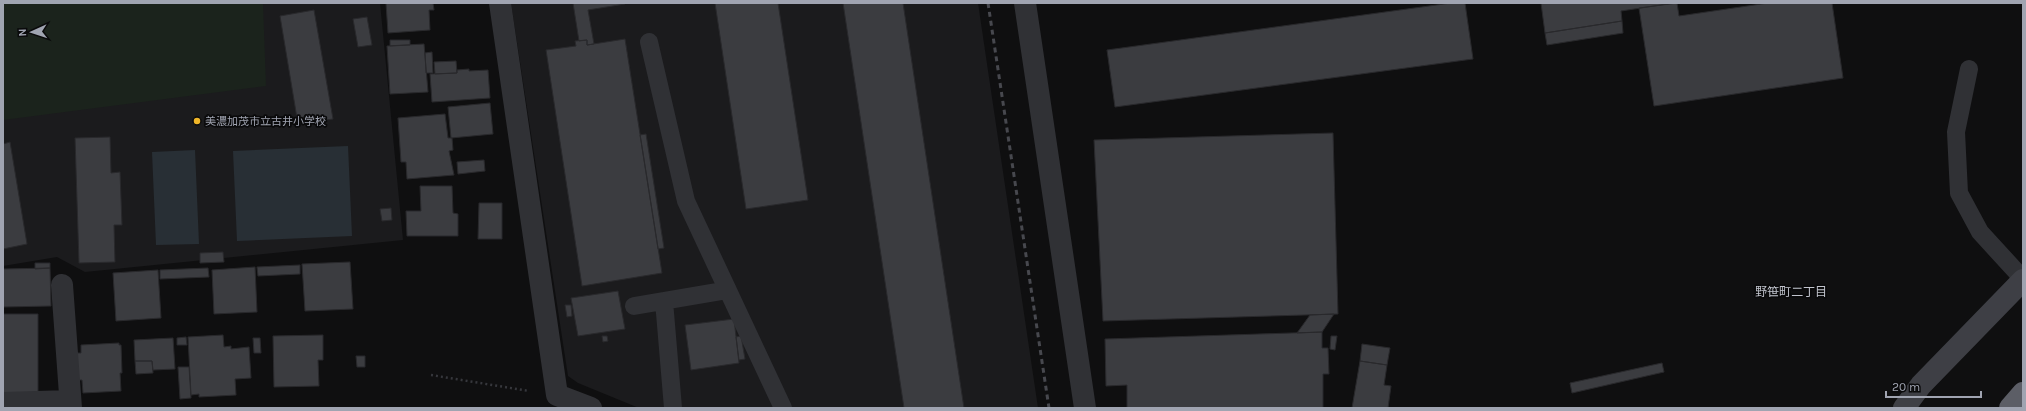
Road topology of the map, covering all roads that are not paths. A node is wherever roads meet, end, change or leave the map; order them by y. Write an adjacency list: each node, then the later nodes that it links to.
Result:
1 (500, 3): 13 (street)
2 (1025, 3): 16 (street)
3 (649, 42): 7 (lane)
4 (1969, 69): 5 (lane)
5 (2023, 279): 17 (street)
6 (62, 286): 12 (street)
7 (728, 290): 8 (lane); 15 (lane)
8 (664, 301): 9 (lane); 14 (lane)
9 (634, 306)
10 (2023, 393): 18 (highway)
11 (3, 403): 12 (street)
12 (70, 404)
13 (591, 408)
14 (673, 408)
15 (783, 408)
16 (1085, 408)
17 (1904, 408)
18 (2010, 408)

